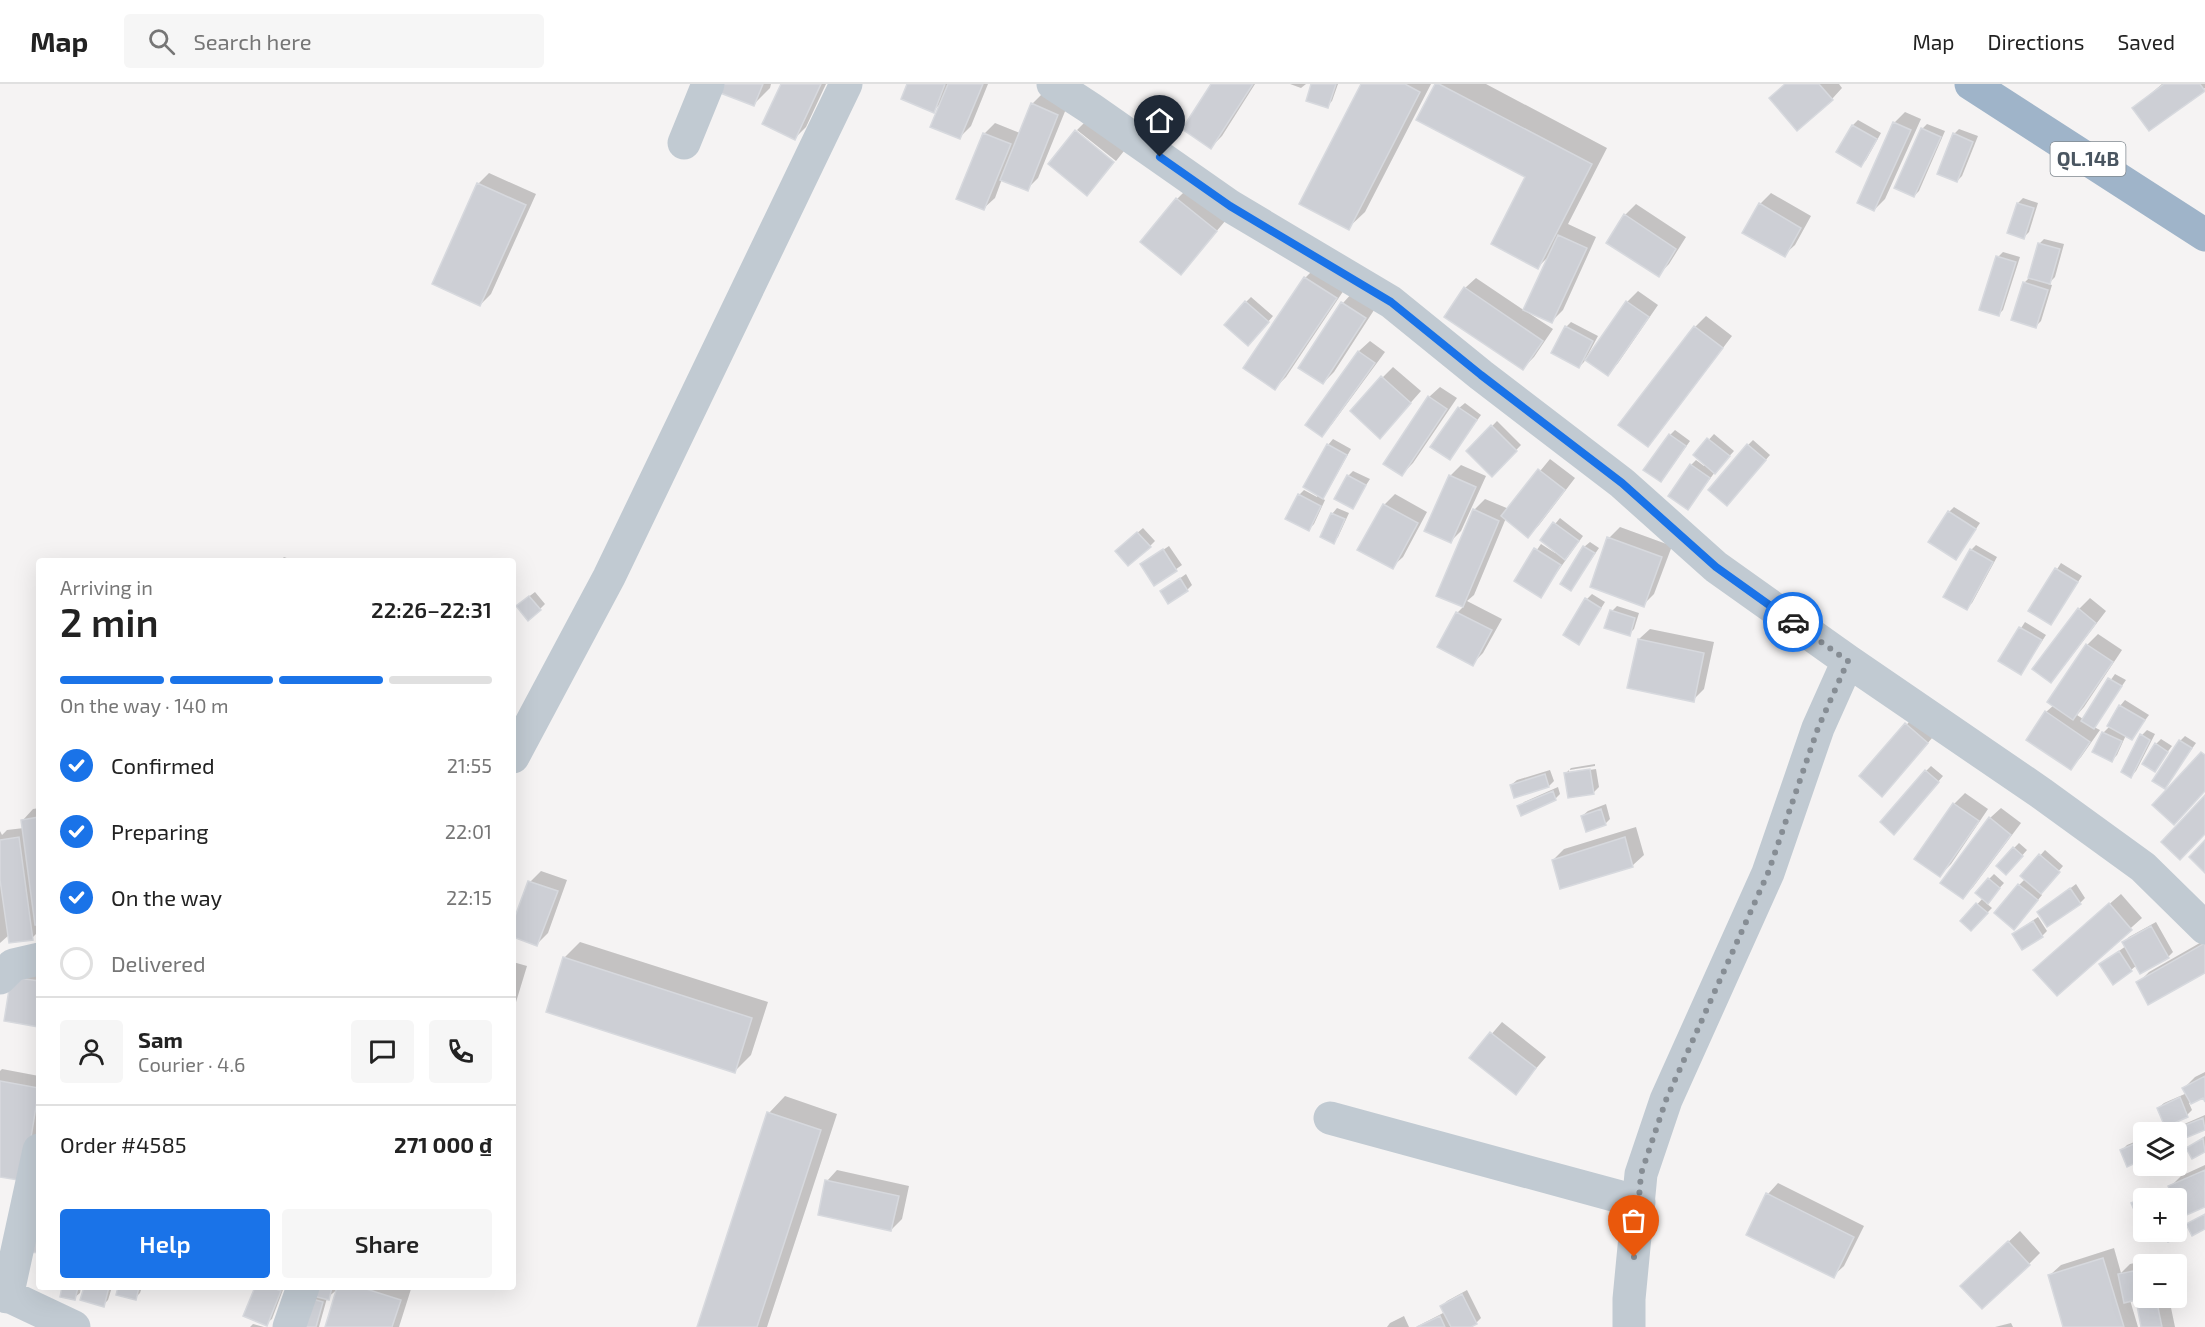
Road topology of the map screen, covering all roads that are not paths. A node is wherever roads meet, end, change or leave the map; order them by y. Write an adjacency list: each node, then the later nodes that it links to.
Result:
1 (708, 84): 5 (street)
2 (846, 84): 8 (street)
3 (1053, 84): 7 (street)
4 (1971, 84): 6 (highway, QL.14B)
5 (684, 143)
6 (2205, 235)
7 (1848, 661): 9 (street); 14 (street)
8 (516, 751)
9 (2205, 928)
10 (36, 960): 11 (street)
11 (0, 978)
12 (1330, 1118): 14 (street)
13 (36, 1162): 16 (street)
14 (1639, 1202): 19 (street)
15 (302, 1290): 18 (street)
16 (4, 1295): 17 (street)
17 (75, 1327)
18 (289, 1327)
19 (1629, 1327)

